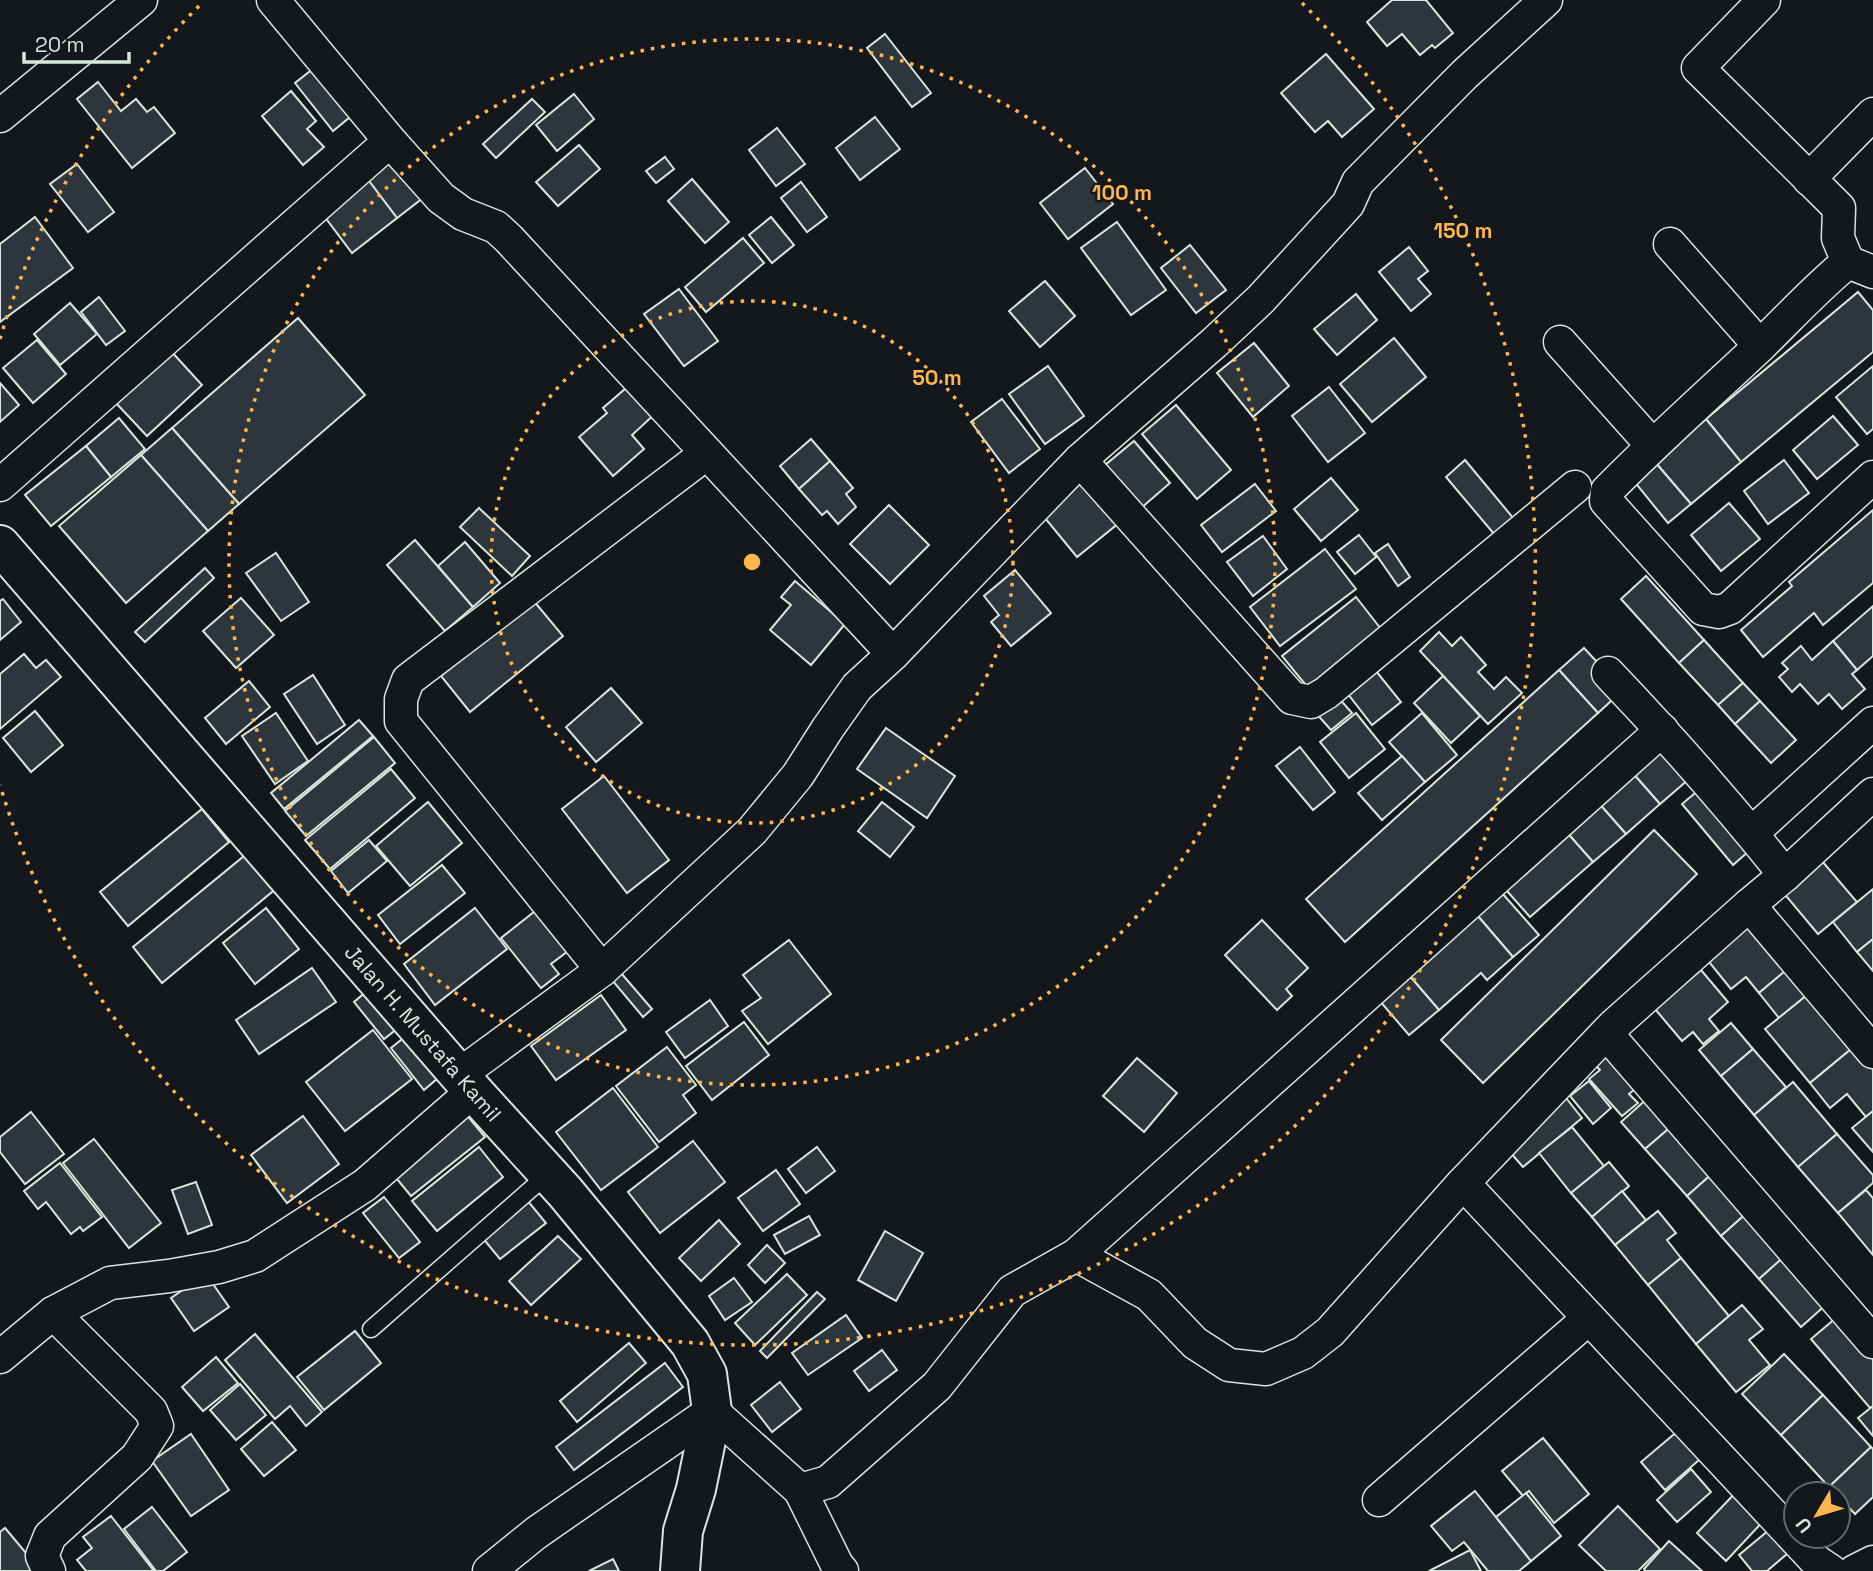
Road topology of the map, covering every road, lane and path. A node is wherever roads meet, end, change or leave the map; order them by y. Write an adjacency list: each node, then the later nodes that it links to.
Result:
1 (141, 0): 6 (street)
2 (273, 0): 7 (street)
3 (1546, 0): 15 (street)
4 (1764, 0): 8 (street)
5 (1873, 114): 8 (street)
6 (0, 116)
7 (390, 141): 14 (street); 17 (street)
8 (1809, 178): 10 (street)
9 (1670, 244): 12 (street)
10 (1860, 267): 12 (street)
11 (1560, 342): 13 (street)
12 (1760, 346): 13 (street)
13 (1652, 445): 16 (street)
14 (707, 453): 20 (street); 30 (street)
15 (1080, 460): 18 (street); 20 (street)
16 (1873, 477)
17 (0, 485)
18 (1575, 487)
19 (0, 545): 33 (street, Jalan H. Mustafa Kamil)
20 (893, 654): 30 (street)
21 (1608, 673): 23 (street)
22 (1873, 723): 24 (street)
23 (1662, 730): 27 (street); 36 (street)
24 (1840, 753): 25 (street); 27 (street)
25 (1873, 788)
26 (1873, 794): 28 (street)
27 (1752, 833): 28 (street)
28 (1785, 874): 29 (street)
29 (1749, 905): 31 (street); 32 (street)
30 (602, 970): 33 (street)
31 (1607, 1034): 35 (street); 40 (street)
32 (1873, 1052)
33 (466, 1083): 34 (street, Jalan H. Mustafa Kamil); 37 (street)
34 (548, 1174): 39 (lane); 42 (street, Jalan H. Mustafa Kamil)
35 (1463, 1183): 36 (street); 38 (street)
36 (1076, 1255): 43 (street)
37 (53, 1313): 41 (street); 46 (street)
38 (1589, 1318): 44 (street); 50 (street)
39 (371, 1329)
40 (1873, 1342)
41 (0, 1357)
42 (712, 1411): 43 (street); 47 (street); 48 (street, Jalan H. Mustafa Kamil)
43 (800, 1490): 49 (street)
44 (1379, 1500)
45 (1873, 1562): 51 (street)
46 (49, 1571)
47 (489, 1571)
48 (680, 1571)
49 (842, 1571)
50 (1831, 1571)
51 (1856, 1571)

